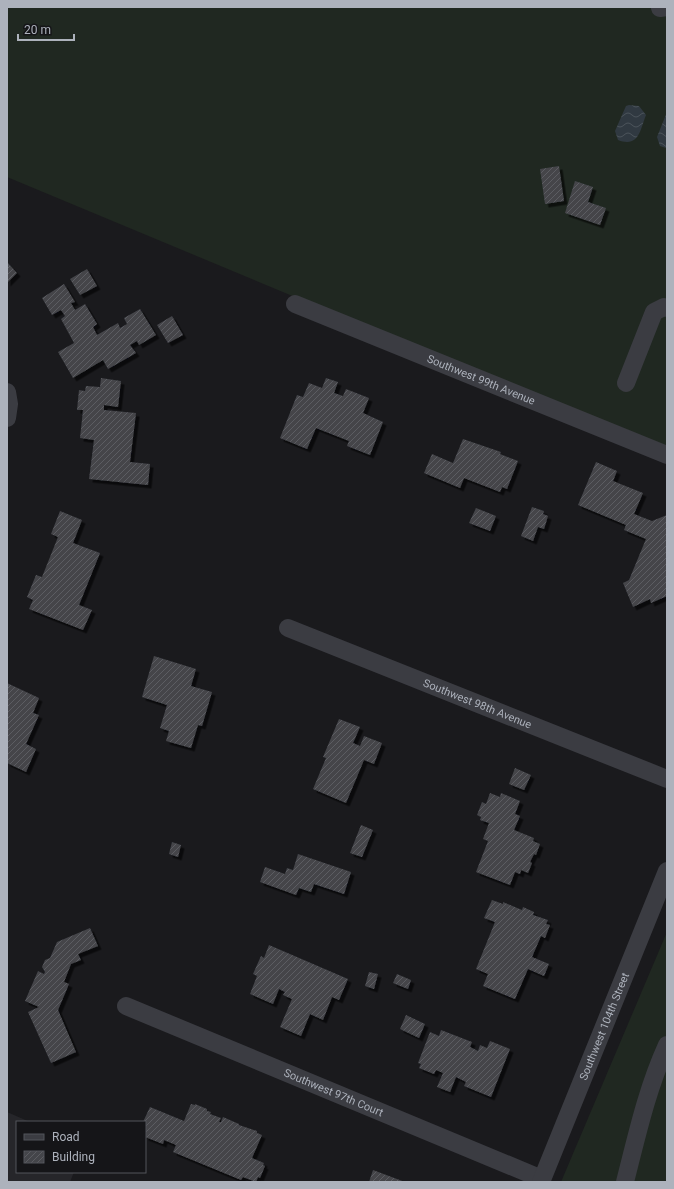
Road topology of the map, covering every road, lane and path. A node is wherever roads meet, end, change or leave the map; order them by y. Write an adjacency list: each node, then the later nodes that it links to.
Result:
1 (295, 304): 6 (street, Southwest 99th Avenue)
2 (667, 308): 3 (street)
3 (626, 383)
4 (7, 392): 5 (street)
5 (7, 418)
6 (667, 455)
7 (288, 628): 8 (street, Southwest 98th Avenue)
8 (667, 779)
9 (667, 871): 12 (street, Southwest 104th Street)
10 (126, 1006): 12 (street, Southwest 97th Court)
11 (667, 1045): 13 (street)
12 (542, 1181)
13 (625, 1182)

